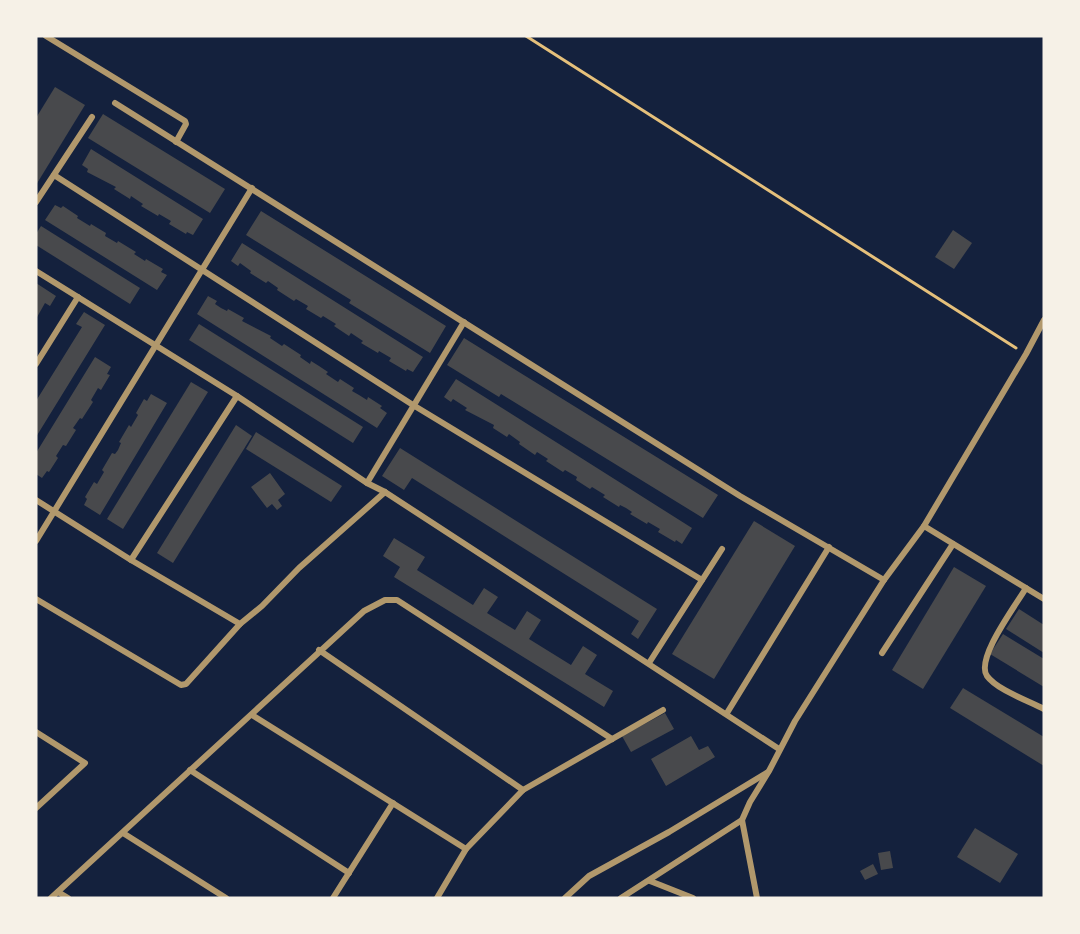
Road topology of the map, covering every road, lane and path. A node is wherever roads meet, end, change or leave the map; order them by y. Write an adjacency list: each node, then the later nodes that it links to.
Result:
1 (46, 36): 5 (street)
2 (526, 36): 15 (path)
3 (116, 103): 5 (street)
4 (92, 117): 6 (street)
5 (176, 142): 7 (street)
6 (54, 175): 8 (street); 9 (street)
7 (252, 188): 9 (street); 13 (street)
8 (36, 202)
9 (202, 269): 14 (street); 18 (street)
10 (36, 271): 11 (street)
11 (78, 297): 14 (street); 16 (street)
12 (1044, 320): 15 (street)
13 (464, 322): 18 (street); 26 (street)
14 (155, 346): 17 (street); 22 (street)
15 (1026, 354): 23 (street)
16 (36, 364)
17 (237, 396): 19 (street); 28 (street)
18 (413, 405): 19 (street); 29 (street)
19 (367, 483): 20 (street)
20 (384, 492): 34 (street); 37 (street)
21 (36, 500): 22 (street)
22 (54, 512): 24 (street); 28 (street)
23 (924, 526): 25 (street); 30 (street)
24 (36, 541)
25 (953, 544): 31 (street); 36 (street)
26 (829, 547): 30 (street); 40 (street)
27 (722, 549): 29 (street)
28 (131, 560): 34 (street)
29 (702, 580): 37 (street)
30 (884, 580): 44 (street)
31 (1026, 588): 33 (street); 38 (street)
32 (36, 599): 34 (street)
33 (1044, 599)
34 (240, 624)
35 (319, 650): 41 (street); 43 (street); 47 (street)
36 (882, 653)
37 (649, 663): 40 (street)
38 (1044, 709)
39 (663, 710): 43 (street)
40 (727, 713): 44 (street)
41 (252, 715): 45 (street); 48 (street)
42 (36, 732): 49 (street)
43 (612, 739): 47 (street)
44 (779, 748): 46 (street)
45 (190, 770): 51 (street); 53 (street)
46 (769, 771): 50 (street); 61 (street)
47 (523, 790): 52 (street)
48 (393, 803): 52 (street); 53 (street)
49 (36, 808)
50 (742, 820): 54 (street); 64 (street)
51 (123, 833): 55 (street); 58 (street)
52 (466, 849): 60 (street)
53 (349, 873): 59 (street)
54 (650, 880): 62 (street); 63 (street)
55 (58, 892): 56 (street); 57 (street)
56 (51, 898)
57 (68, 898)
58 (226, 898)
59 (333, 898)
60 (437, 898)
61 (565, 898)
62 (621, 898)
63 (693, 898)
64 (757, 898)

